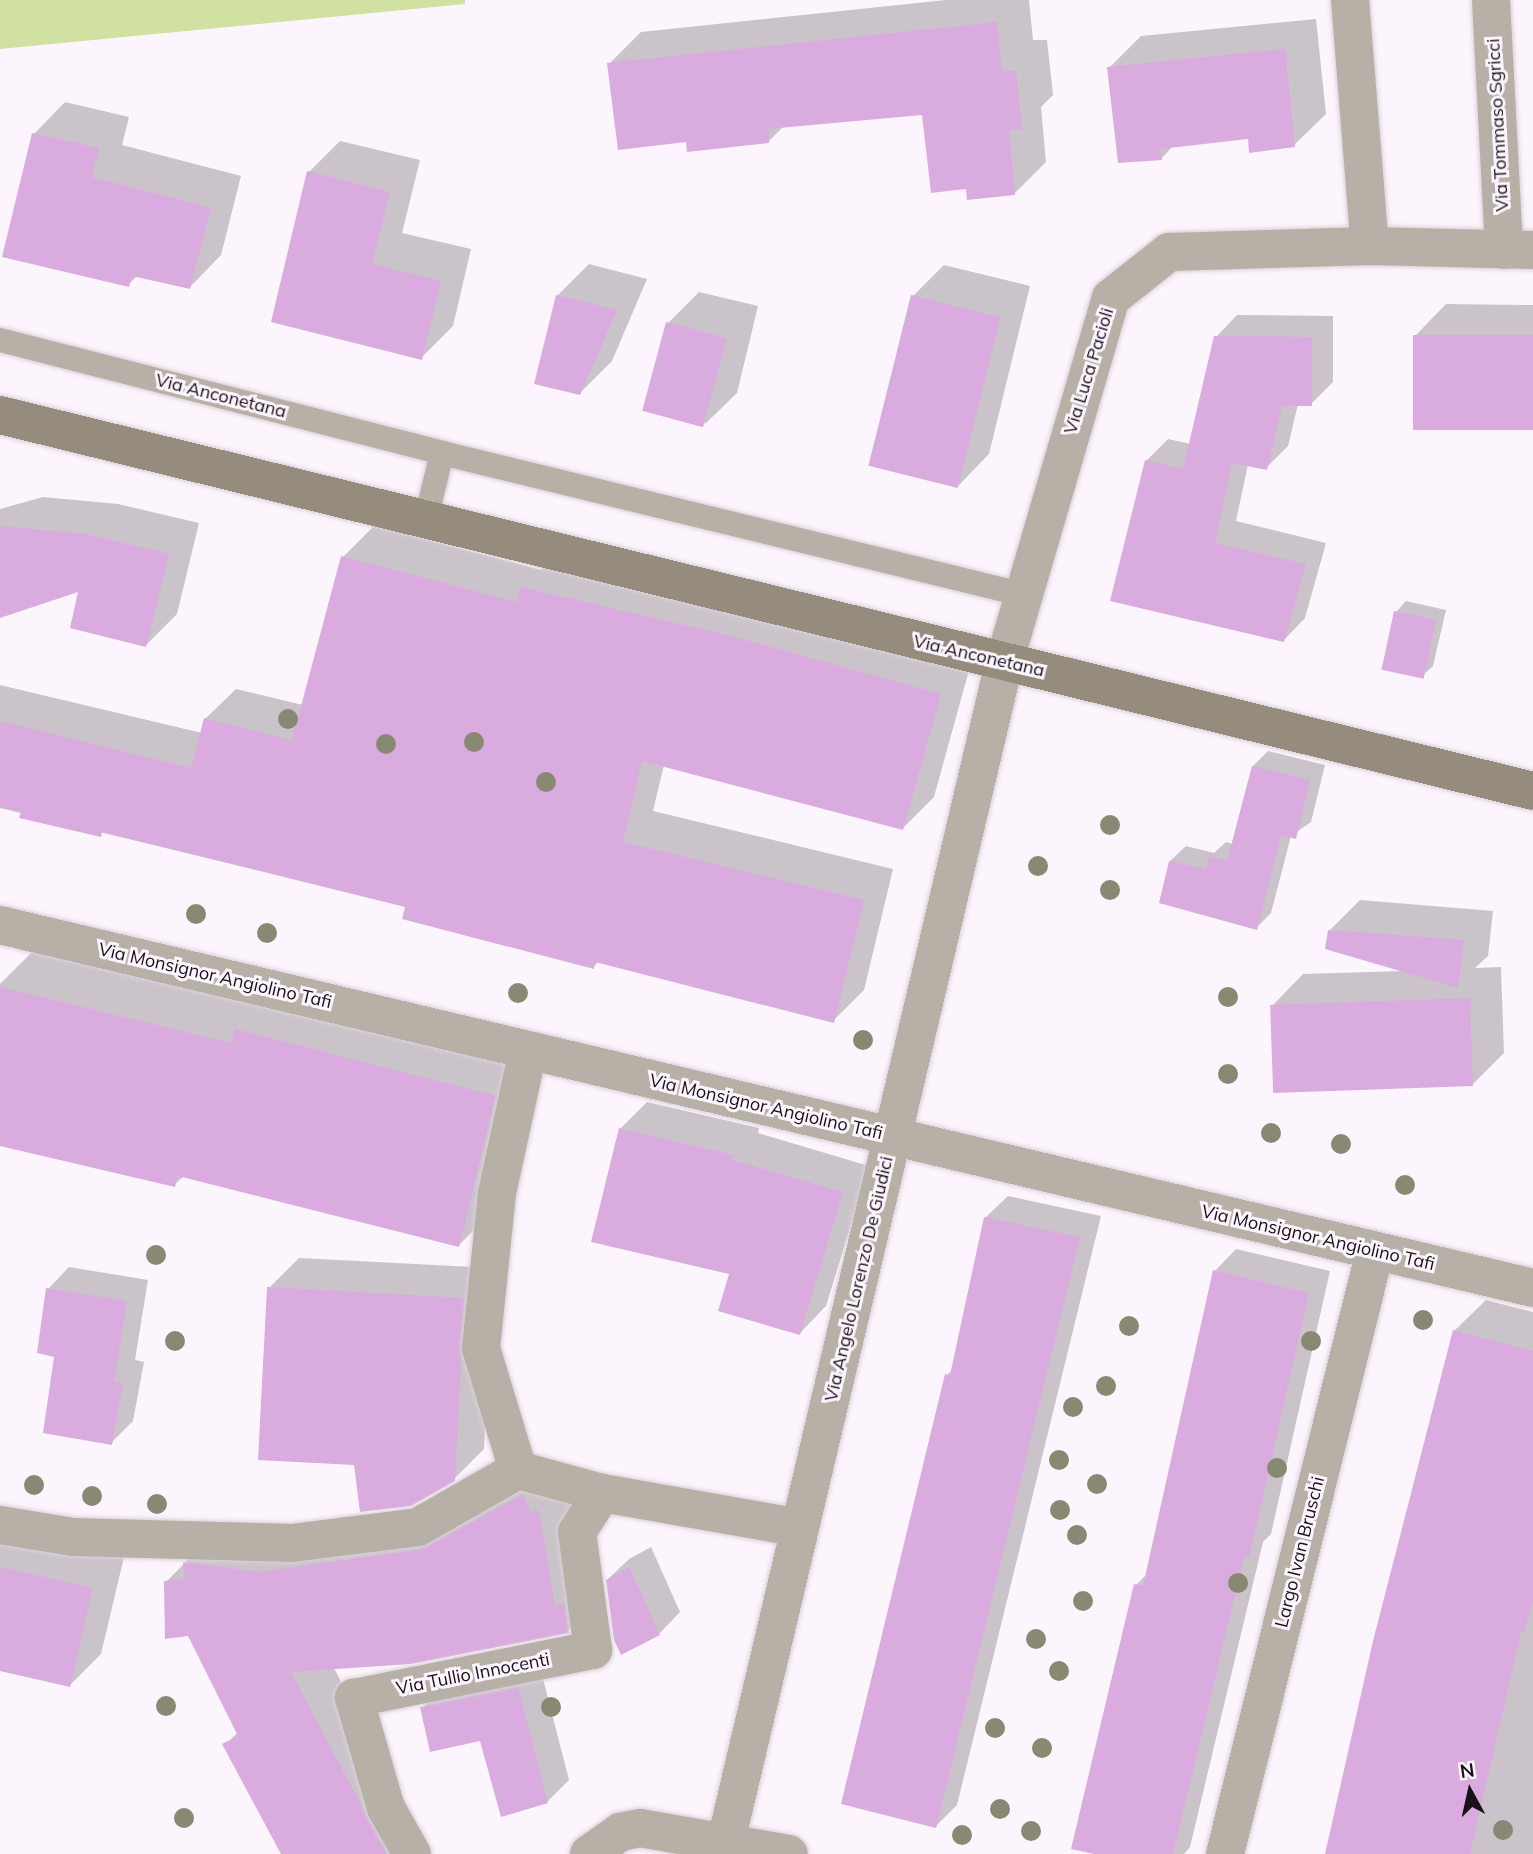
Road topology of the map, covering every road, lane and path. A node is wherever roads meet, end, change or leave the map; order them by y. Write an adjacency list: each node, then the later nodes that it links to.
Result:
1 (1350, 0): 3 (street)
2 (1491, 0): 4 (street, Via Tommaso Sgricci)
3 (1370, 246): 4 (street, Via Luca Pacioli); 11 (street, Via Luca Pacioli)
4 (1518, 250)
5 (0, 340): 9 (lane, Via Anconetana)
6 (0, 415): 7 (main road, Via Anconetana)
7 (49, 427): 8 (main road); 10 (main road, Via Anconetana)
8 (0, 439)
9 (442, 453): 10 (lane); 11 (lane, Via Anconetana)
10 (426, 519): 12 (main road, Via Anconetana)
11 (1021, 594): 12 (street, Via Luca Pacioli)
12 (1004, 663): 13 (main road, Via Anconetana); 16 (street, Via Angelo Lorenzo De Giudici)
13 (1533, 791)
14 (0, 925): 15 (street, Via Monsignor Angiolino Tafi)
15 (528, 1051): 16 (street, Via Monsignor Angiolino Tafi); 19 (street)
16 (892, 1137): 17 (street, Via Monsignor Angiolino Tafi); 22 (street, Via Angelo Lorenzo De Giudici)
17 (1375, 1251): 18 (street, Via Monsignor Angiolino Tafi); 27 (street, Largo Ivan Bruschi)
18 (1533, 1288)
19 (518, 1470): 20 (street); 21 (street)
20 (602, 1493): 22 (street); 24 (street, Via Tullio Innocenti)
21 (0, 1525)
22 (800, 1528): 23 (street, Via Angelo Lorenzo De Giudici)
23 (725, 1847): 25 (street); 26 (street)
24 (412, 1854)
25 (589, 1854)
26 (789, 1854)
27 (1225, 1854)

